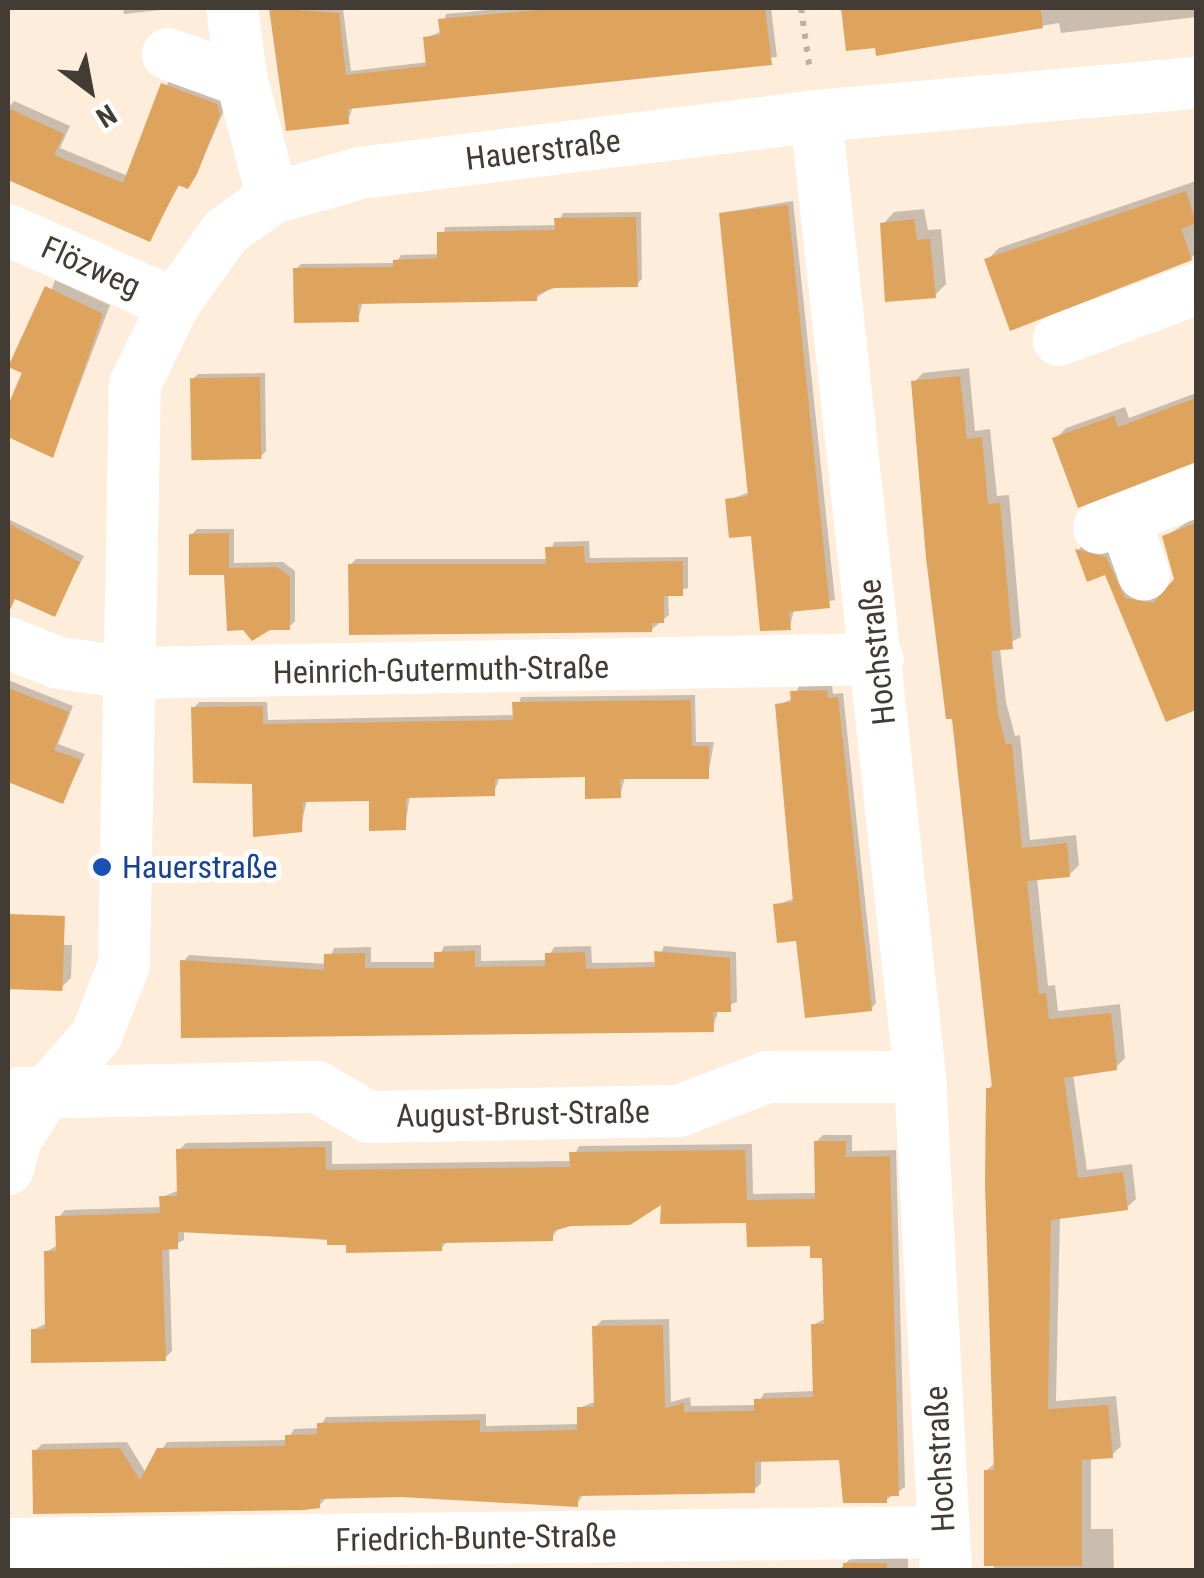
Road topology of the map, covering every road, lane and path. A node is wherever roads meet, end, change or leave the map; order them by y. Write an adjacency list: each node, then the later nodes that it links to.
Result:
1 (232, 8): 4 (street)
2 (801, 8): 6 (path)
3 (168, 54): 4 (street)
4 (242, 81): 7 (street)
5 (1192, 96): 6 (street)
6 (816, 116): 7 (street, Hauerstraße); 15 (street, Hochstraße)
7 (274, 198): 10 (street, Hauerstraße)
8 (8, 230): 10 (street, Flözweg)
9 (1196, 289): 11 (street)
10 (174, 304): 16 (street, Hauerstraße)
11 (1058, 340)
12 (1196, 491): 13 (street)
13 (1144, 575)
14 (8, 642): 16 (street, Heinrich-Gutermuth-Straße)
15 (878, 659): 16 (street, Heinrich-Gutermuth-Straße); 17 (street, Hochstraße)
16 (130, 674): 18 (street, Hauerstraße)
17 (920, 1078): 18 (street, August-Brust-Straße); 21 (street, Hochstraße)
18 (25, 1094): 19 (street, Hauerstraße)
19 (8, 1169)
20 (8, 1544): 21 (street, Friedrich-Bunte-Straße)
21 (945, 1551)

